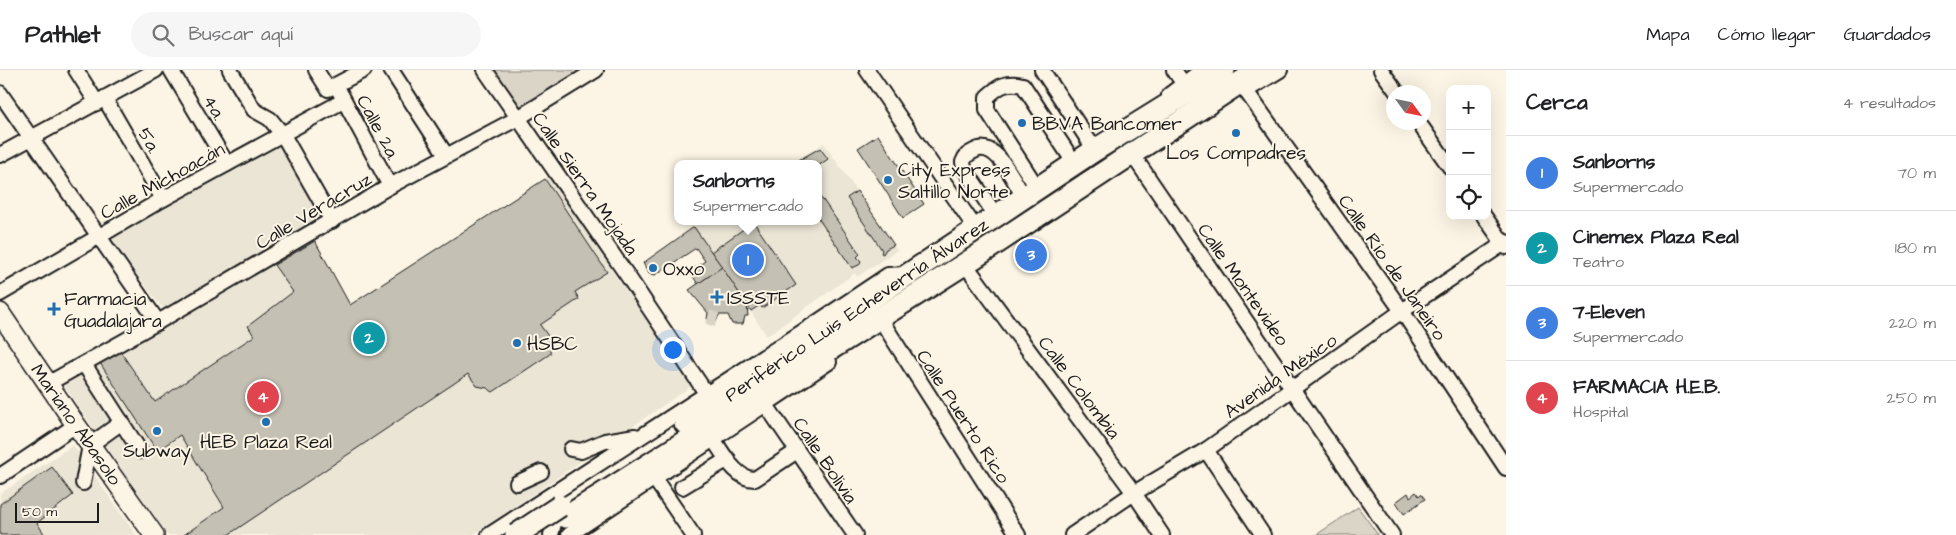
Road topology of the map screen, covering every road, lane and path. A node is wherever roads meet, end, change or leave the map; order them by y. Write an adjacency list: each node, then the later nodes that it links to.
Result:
1 (76, 70): 23 (street, 5a.)
2 (171, 70): 36 (street, 4a.)
3 (230, 70): 29 (street)
4 (316, 70): 20 (street, Calle 2a.)
5 (364, 70): 20 (street)
6 (391, 70): 34 (street)
7 (485, 70): 26 (street, Calle Sierra Mojada)
8 (596, 70): 26 (street, Calle Veracruz)
9 (867, 70): 44 (street)
10 (1042, 70): 31 (street)
11 (1174, 70): 18 (street)
12 (1202, 70): 18 (street)
13 (1224, 70): 27 (highway, Periférico Luis Echeverría Álvarez)
14 (1260, 70): 25 (highway, Periférico Luis Echeverría Álvarez)
15 (1280, 70): 21 (street, Periférico Luis Echeverría Álvarez)
16 (1381, 70): 19 (street)
17 (151, 71): 23 (street)
18 (1183, 83): 27 (street)
19 (1392, 85)
20 (331, 87): 24 (street, Calle 2a.)
21 (1246, 91): 25 (street, Periférico Luis Echeverría Álvarez); 50 (street, Calle Río de Janeiro)
22 (0, 93): 30 (street)
23 (101, 101): 30 (street); 40 (street, 5a.)
24 (343, 101): 29 (street, Calle Michoacán); 38 (street, Calle 2a.)
25 (1201, 109): 32 (highway, Periférico Luis Echeverría Álvarez)
26 (518, 118): 34 (street, Calle Veracruz); 57 (street, Calle Sierra Mojada)
27 (1139, 122): 31 (highway, Periférico Luis Echeverría Álvarez)
28 (1424, 130): 35 (street)
29 (283, 136): 36 (street, Calle Michoacán); 43 (street)
30 (31, 139): 33 (street); 45 (street)
31 (1095, 150): 37 (highway, Periférico Luis Echeverría Álvarez)
32 (1132, 154): 47 (highway, Periférico Luis Echeverría Álvarez); 56 (street, Calle Montevideo)
33 (0, 155)
34 (446, 155): 38 (street, Calle Veracruz)
35 (1446, 161)
36 (227, 164): 40 (street, Calle Michoacán)
37 (1075, 164): 39 (highway, Periférico Luis Echeverría Álvarez); 39 (street)
38 (390, 186): 43 (street, Calle Veracruz)
39 (1031, 193): 41 (highway, Periférico Luis Echeverría Álvarez); 41 (street)
40 (164, 199): 45 (street, Calle Michoacán)
41 (996, 216): 44 (highway, Periférico Luis Echeverría Álvarez)
42 (1487, 220): 46 (street)
43 (332, 221): 53 (street, Calle Veracruz)
44 (976, 229): 48 (highway, Periférico Luis Echeverría Álvarez)
45 (98, 237): 49 (street, Calle Michoacán); 53 (street)
46 (1505, 244): 50 (street, Avenida México)
47 (965, 264): 52 (highway, Periférico Luis Echeverría Álvarez); 76 (street, Calle Colombia)
48 (912, 274): 57 (street); 77 (highway, Periférico Luis Echeverría Álvarez)
49 (0, 294)
50 (1402, 311): 56 (street, Avenida México); 69 (street, Calle Río de Janeiro)
51 (0, 313): 55 (main road, Mariano Abasolo)
52 (874, 320): 58 (street); 77 (highway, Periférico Luis Echeverría Álvarez); 84 (street, Calle Puerto Rico)
53 (158, 322): 54 (street, Calle Veracruz)
54 (84, 364): 55 (street, Calle Veracruz); 59 (street)
55 (49, 383): 60 (main road, Mariano Abasolo)
56 (1294, 388): 65 (street, Avenida México); 88 (street, Calle Montevideo)
57 (706, 393): 61 (street)
58 (766, 405): 62 (street); 67 (street, Calle Bolivia)
59 (122, 422): 63 (street); 66 (street)
60 (76, 425): 63 (main road, Mariano Abasolo); 71 (street)
61 (641, 435): 64 (street); 77 (street)
62 (713, 439): 68 (street); 72 (street)
63 (90, 445): 73 (street); 79 (main road, Mariano Abasolo)
64 (571, 450)
65 (1206, 450): 76 (street, Avenida México); 87 (street)
66 (140, 451)
67 (797, 451): 68 (street); 83 (street, Calle Bolivia)
68 (728, 459): 75 (street)
69 (1506, 468)
70 (541, 472): 74 (street)
71 (0, 476)
72 (654, 478): 77 (street); 82 (street)
73 (83, 483)
74 (517, 483)
75 (682, 487)
76 (1134, 493): 85 (street, Avenida México); 86 (street, Calle Colombia)
77 (561, 513): 78 (highway, Periférico Luis Echeverría Álvarez, bridge); 80 (highway, Periférico Luis Echeverría Álvarez); 81 (street)
78 (499, 534)
79 (154, 535)
80 (538, 535)
81 (551, 535)
82 (693, 535)
83 (854, 535)
84 (1018, 535)
85 (1072, 535)
86 (1162, 535)
87 (1263, 535)
88 (1392, 535)

